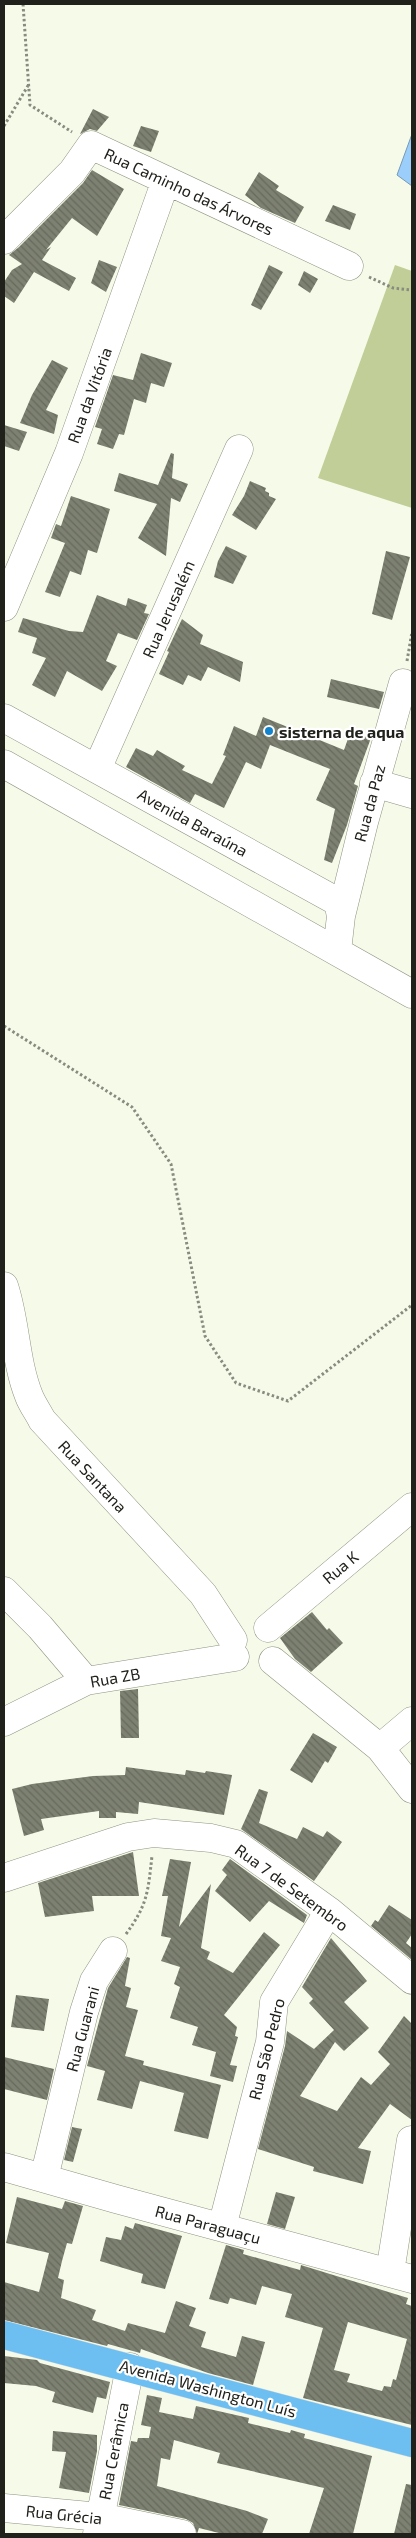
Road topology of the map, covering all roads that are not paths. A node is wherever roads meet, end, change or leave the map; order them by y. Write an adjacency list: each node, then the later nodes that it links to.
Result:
1 (166, 180): 2 (street, Rua Caminho das Árvores); 3 (street, Rua Caminho das Árvores); 5 (street, Rua da Vitória)
2 (4, 240)
3 (356, 270)
4 (239, 449): 9 (street, Rua Jerusalém)
5 (4, 607)
6 (403, 684): 10 (street, Rua da Paz)
7 (4, 718): 9 (street, Avenida Baraúna)
8 (4, 764): 13 (street)
9 (97, 769): 12 (street, Avenida Baraúna)
10 (374, 782): 11 (street); 12 (street, Rua da Paz)
11 (412, 794)
12 (341, 916): 13 (street)
13 (338, 951): 14 (street)
14 (412, 994)
15 (4, 1286): 19 (street, Rua Santana)
16 (412, 1507): 18 (street, Rua K)
17 (4, 1591): 21 (street)
18 (268, 1628): 19 (street); 20 (street)
19 (234, 1649): 20 (street); 21 (street, Rua ZB)
20 (273, 1661): 24 (street)
21 (86, 1681): 23 (street, Rua ZB)
22 (412, 1721): 24 (street)
23 (4, 1722)
24 (380, 1748): 25 (street)
25 (412, 1789)
26 (4, 1878): 27 (street, Rua 7 de Setembro)
27 (328, 1911): 29 (street, Rua 7 de Setembro); 33 (street, Rua São Pedro)
28 (112, 1951): 32 (street, Rua Guarani)
29 (412, 1980)
30 (411, 2140): 34 (street)
31 (4, 2167): 32 (street, Rua Paraguaçu)
32 (44, 2178): 33 (street, Rua Paraguaçu)
33 (222, 2227): 34 (street, Rua Paraguaçu)
34 (401, 2276)
35 (4, 2336): 36 (main road, Avenida Washington Luís)
36 (130, 2367): 37 (main road, Avenida Washington Luís); 39 (street, Rua Cerâmica)
37 (412, 2443)
38 (4, 2508): 39 (street, Rua Grécia)
39 (99, 2525): 40 (street, Rua Grécia)
40 (182, 2534)

